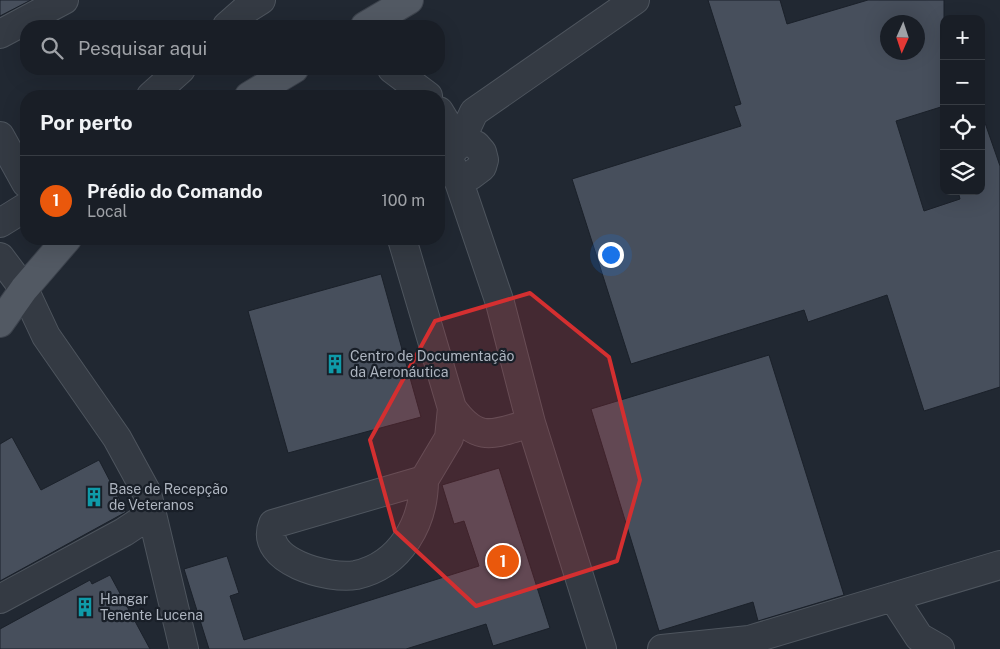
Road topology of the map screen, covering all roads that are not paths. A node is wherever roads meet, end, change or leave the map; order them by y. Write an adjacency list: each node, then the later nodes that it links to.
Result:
1 (64, 0): 4 (street)
2 (410, 0): 5 (main road)
3 (635, 0): 16 (street)
4 (26, 20)
5 (375, 20)
6 (20, 23): 7 (street)
7 (0, 34)
8 (174, 75): 11 (street)
9 (284, 75): 12 (main road)
10 (400, 75): 13 (street)
11 (158, 90)
12 (259, 90)
13 (420, 90)
14 (445, 118): 16 (street)
15 (0, 136): 17 (street)
16 (470, 148): 18 (street)
17 (20, 172)
18 (447, 172): 27 (street)
19 (20, 211): 20 (street)
20 (0, 223)
21 (62, 245): 24 (main road)
22 (404, 245): 26 (street)
23 (0, 257): 24 (street)
24 (24, 289): 25 (main road); 31 (street)
25 (0, 323)
26 (452, 408): 28 (street); 29 (street)
27 (531, 423): 28 (street); 37 (street)
28 (494, 434): 29 (street)
29 (440, 452): 30 (street)
30 (424, 480): 30 (street)
31 (152, 514): 34 (street); 36 (street)
32 (1000, 565): 33 (street)
33 (893, 597): 35 (street); 39 (street)
34 (0, 599)
35 (694, 648): 38 (street)
36 (184, 649)
37 (602, 649)
38 (662, 649)
39 (940, 649)

